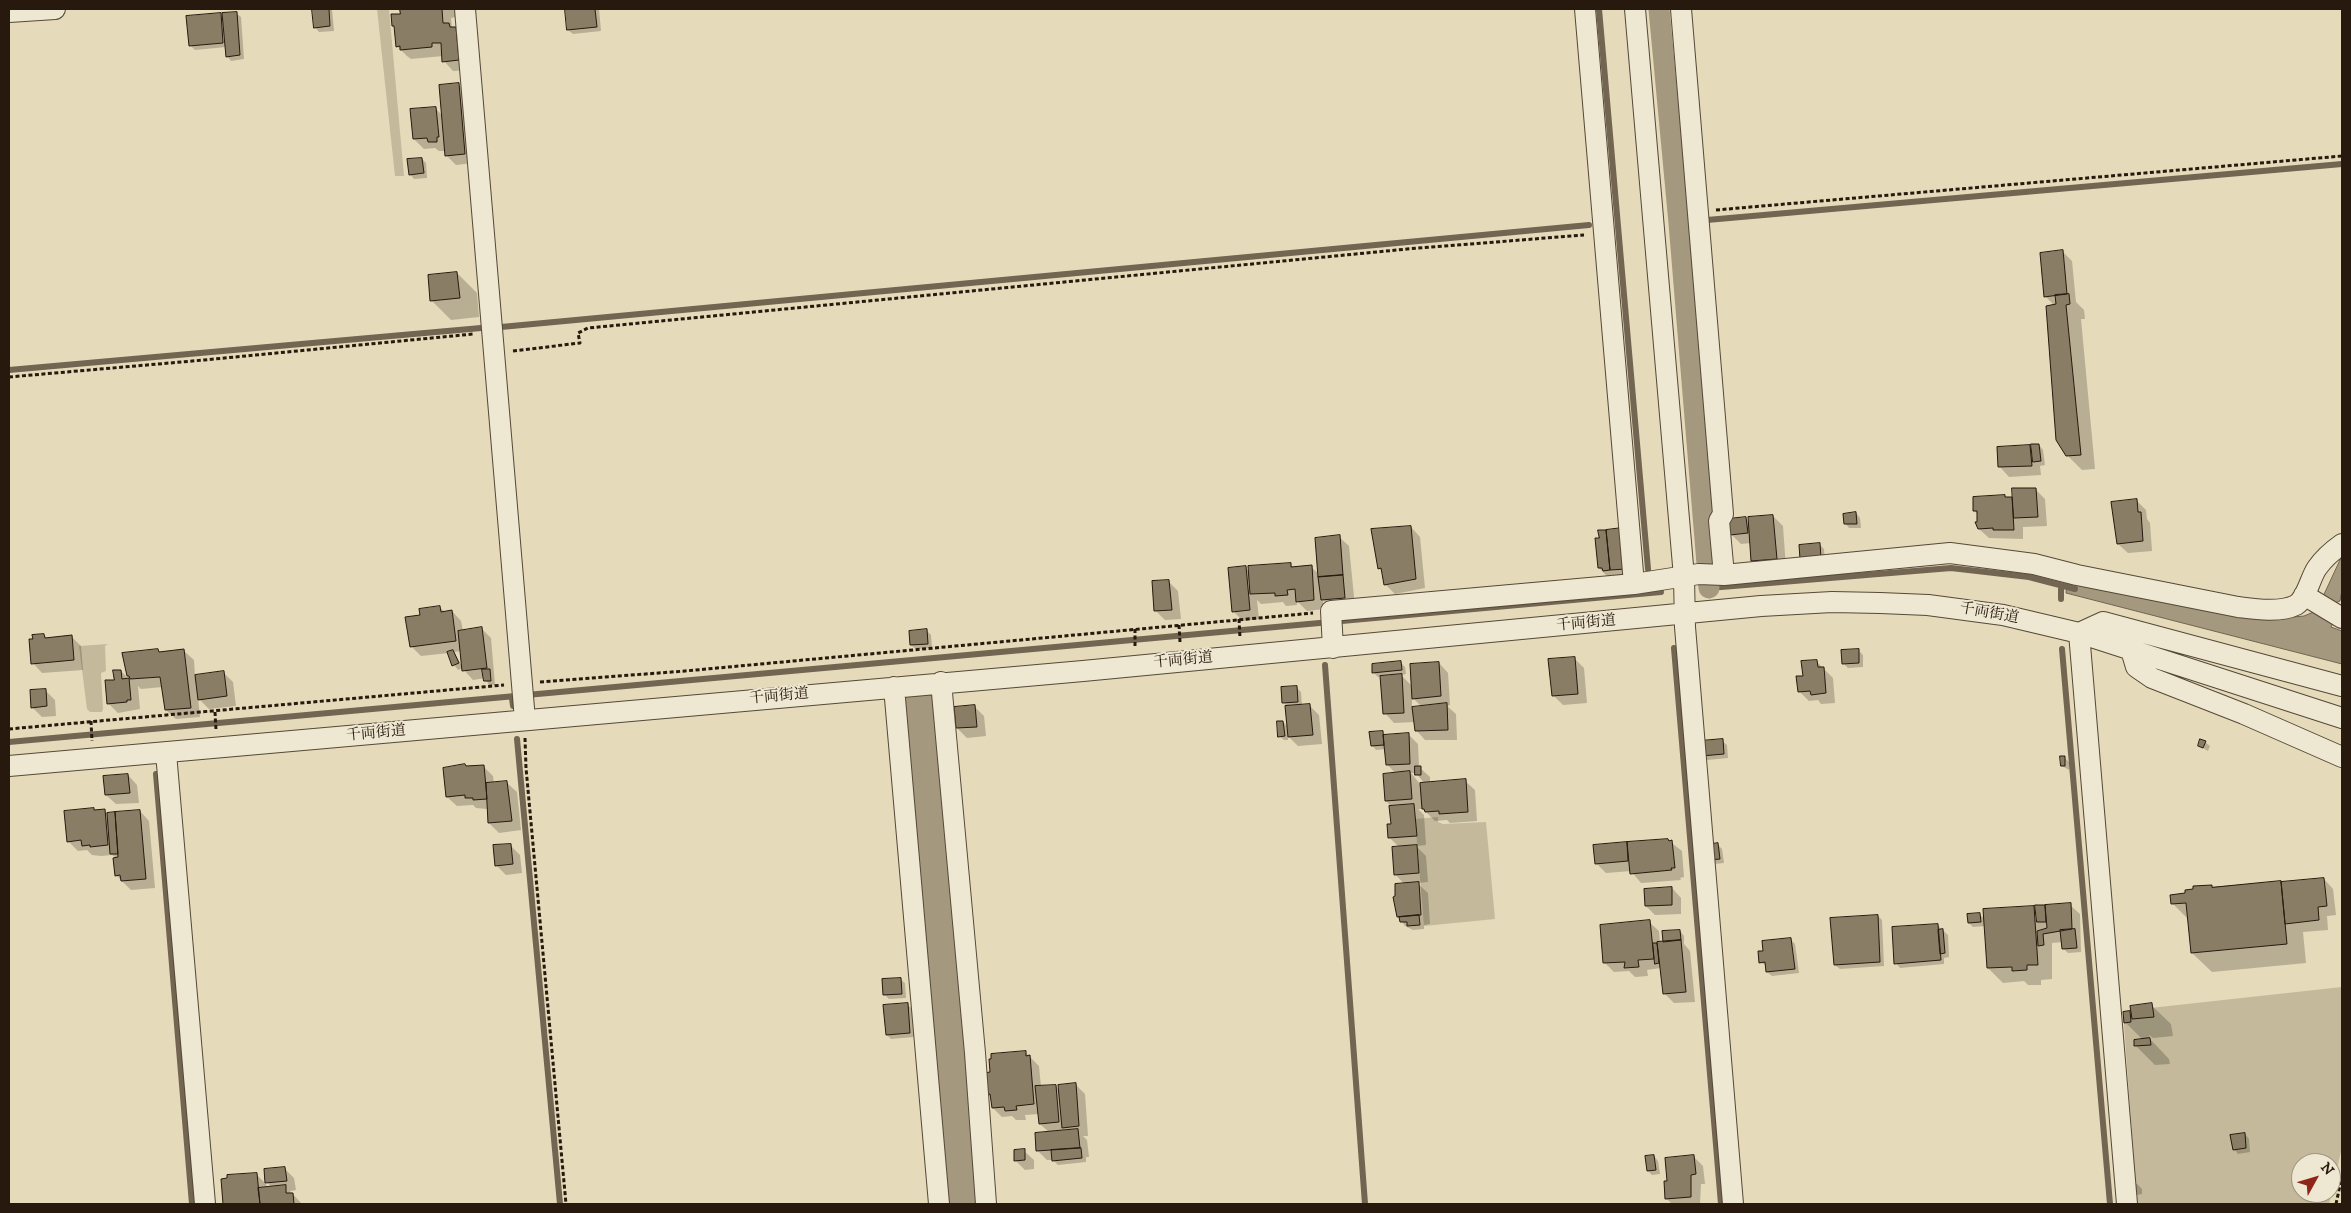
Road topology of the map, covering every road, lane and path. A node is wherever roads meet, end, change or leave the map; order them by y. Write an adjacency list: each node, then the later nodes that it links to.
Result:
1 (55, 9): 6 (street)
2 (465, 9): 10 (street)
3 (1585, 9): 9 (street)
4 (1635, 9): 14 (street)
5 (1681, 9): 8 (street)
6 (9, 12)
7 (2342, 156): 8 (path)
8 (1698, 211): 14 (street)
9 (1604, 233): 11 (path); 15 (street)
10 (493, 332): 11 (street); 12 (path)
11 (495, 353): 30 (street)
12 (9, 377)
13 (2342, 544): 16 (street)
14 (1705, 575): 15 (street); 16 (street); 17 (street)
15 (1634, 584): 20 (street)
16 (2324, 607)
17 (1685, 614): 20 (street, 千両街道); 22 (street, 千両街道); 45 (street)
18 (1239, 621): 19 (path); 20 (path); 23 (path)
19 (1179, 626): 21 (path); 24 (path)
20 (1332, 626): 27 (street, 千両街道)
21 (1135, 631): 25 (path); 30 (path)
22 (2079, 633): 26 (street, 千両街道); 29 (street); 46 (street)
23 (1240, 639)
24 (1180, 645)
25 (1135, 649)
26 (2131, 650): 32 (street, 千両街道); 38 (street)
27 (941, 682): 28 (street, 千両街道); 44 (street)
28 (894, 686): 30 (street, 千両街道); 43 (street)
29 (2342, 686)
30 (523, 698): 31 (path); 37 (street, 千両街道); 42 (path)
31 (215, 712): 33 (path); 36 (path)
32 (2342, 718)
33 (91, 721): 34 (path); 35 (path)
34 (9, 729)
35 (91, 729)
36 (216, 734)
37 (166, 753): 39 (street, 千両街道); 41 (street)
38 (2342, 757)
39 (9, 766)
40 (2342, 1176): 47 (path)
41 (205, 1204)
42 (566, 1204)
43 (939, 1204)
44 (986, 1204)
45 (1733, 1204)
46 (2127, 1204)
47 (2336, 1204)

